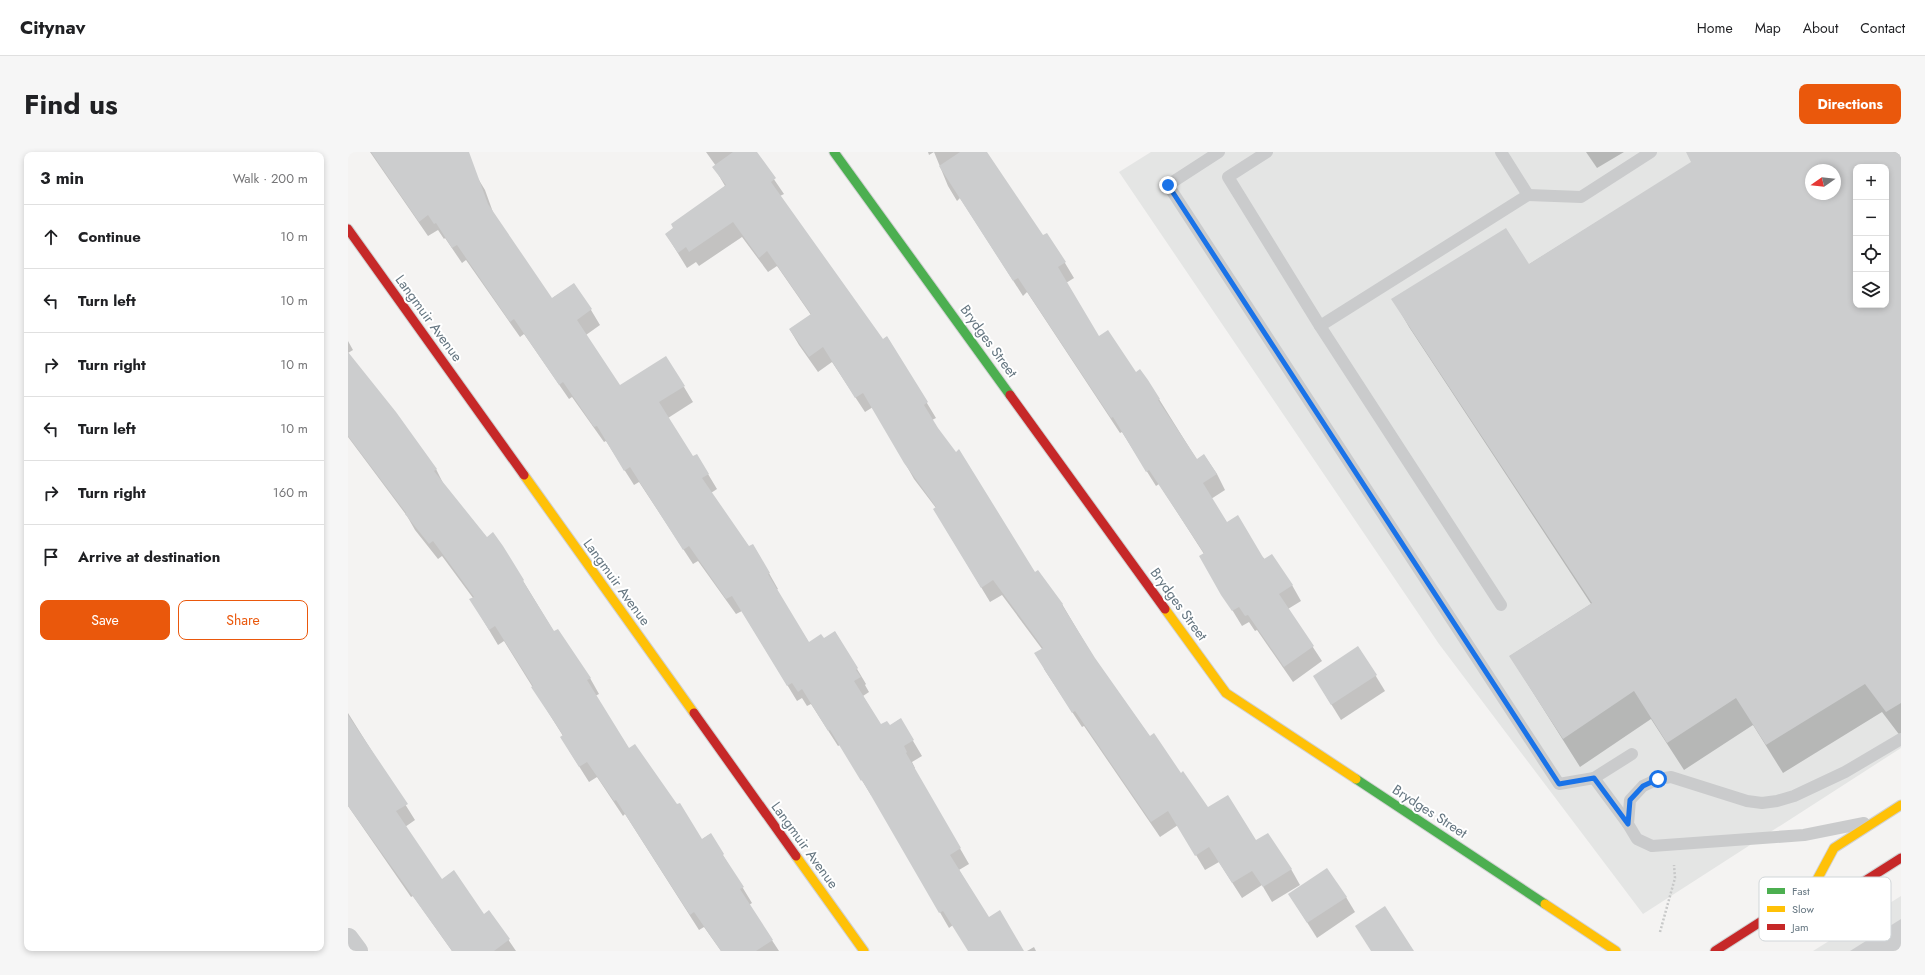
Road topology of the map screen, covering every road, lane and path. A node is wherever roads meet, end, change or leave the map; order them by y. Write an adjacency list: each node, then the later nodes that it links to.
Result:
1 (834, 152): 25 (street, Brydges Street)
2 (1219, 152): 12 (lane)
3 (1267, 152): 8 (lane)
4 (1501, 152): 6 (lane)
5 (1651, 152): 6 (lane)
6 (1528, 195): 8 (lane)
7 (348, 229): 24 (street, Langmuir Avenue)
8 (1320, 326): 9 (lane)
9 (1501, 605)
10 (1901, 739): 15 (lane)
11 (1632, 754): 12 (lane)
12 (1594, 778): 15 (lane)
13 (1901, 805): 14 (street)
14 (1877, 820): 15 (lane); 18 (street)
15 (1628, 824)
16 (1901, 858): 19 (street)
17 (1673, 860): 21 (path)
18 (1819, 877)
19 (1871, 877)
20 (1759, 923): 26 (street)
21 (1660, 932)
22 (348, 939): 23 (street)
23 (357, 951)
24 (864, 951)
25 (1616, 951)
26 (1715, 951)

